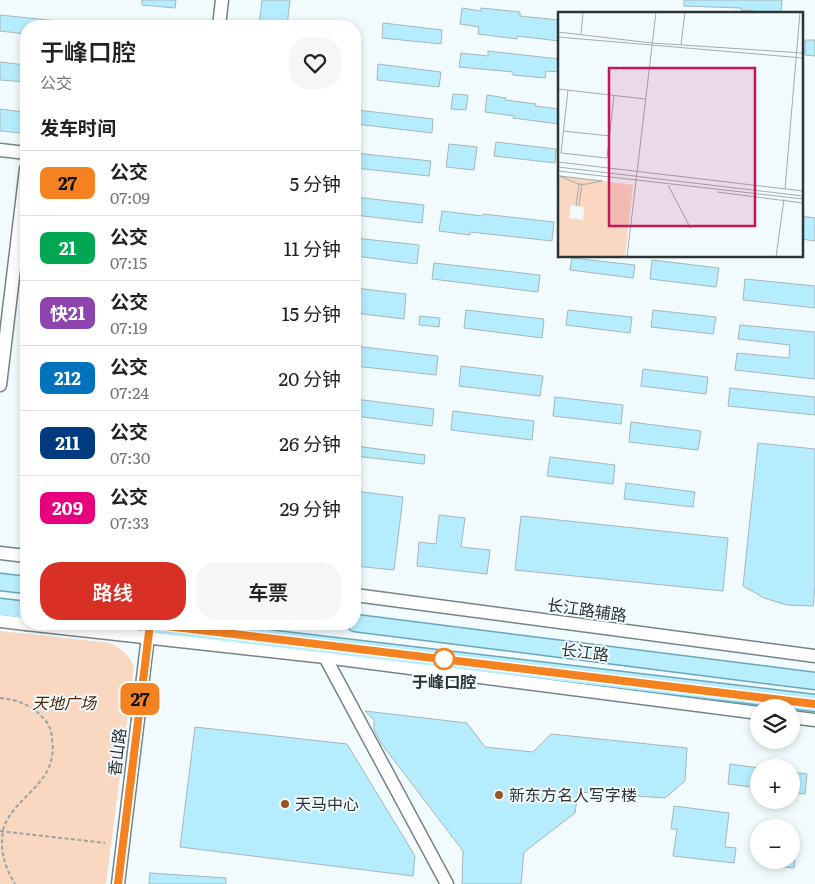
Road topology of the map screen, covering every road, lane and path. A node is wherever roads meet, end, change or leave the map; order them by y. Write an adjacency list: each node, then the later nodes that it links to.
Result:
1 (222, 0): 2 (street)
2 (220, 20)
3 (0, 150): 4 (street)
4 (20, 152)
5 (20, 218): 6 (street)
6 (0, 380): 7 (street)
7 (0, 385)
8 (0, 554): 9 (street)
9 (20, 556)
10 (0, 582): 11 (main road)
11 (20, 584)
12 (361, 596): 21 (street, 长江路辅路)
13 (0, 607): 14 (main road)
14 (20, 609)
15 (0, 621): 16 (street)
16 (20, 623)
17 (361, 624): 23 (main road, 长江路)
18 (149, 630): 32 (street, 香山路)
19 (167, 630): 22 (street)
20 (175, 630): 25 (main road, 长江路)
21 (815, 656)
22 (325, 657): 26 (street); 33 (street)
23 (815, 681)
24 (0, 698): 29 (path)
25 (815, 704)
26 (750, 712)
27 (800, 718): 28 (street)
28 (815, 720)
29 (1, 831): 30 (path); 31 (path)
30 (105, 843)
31 (15, 884)
32 (118, 884)
33 (447, 884)

